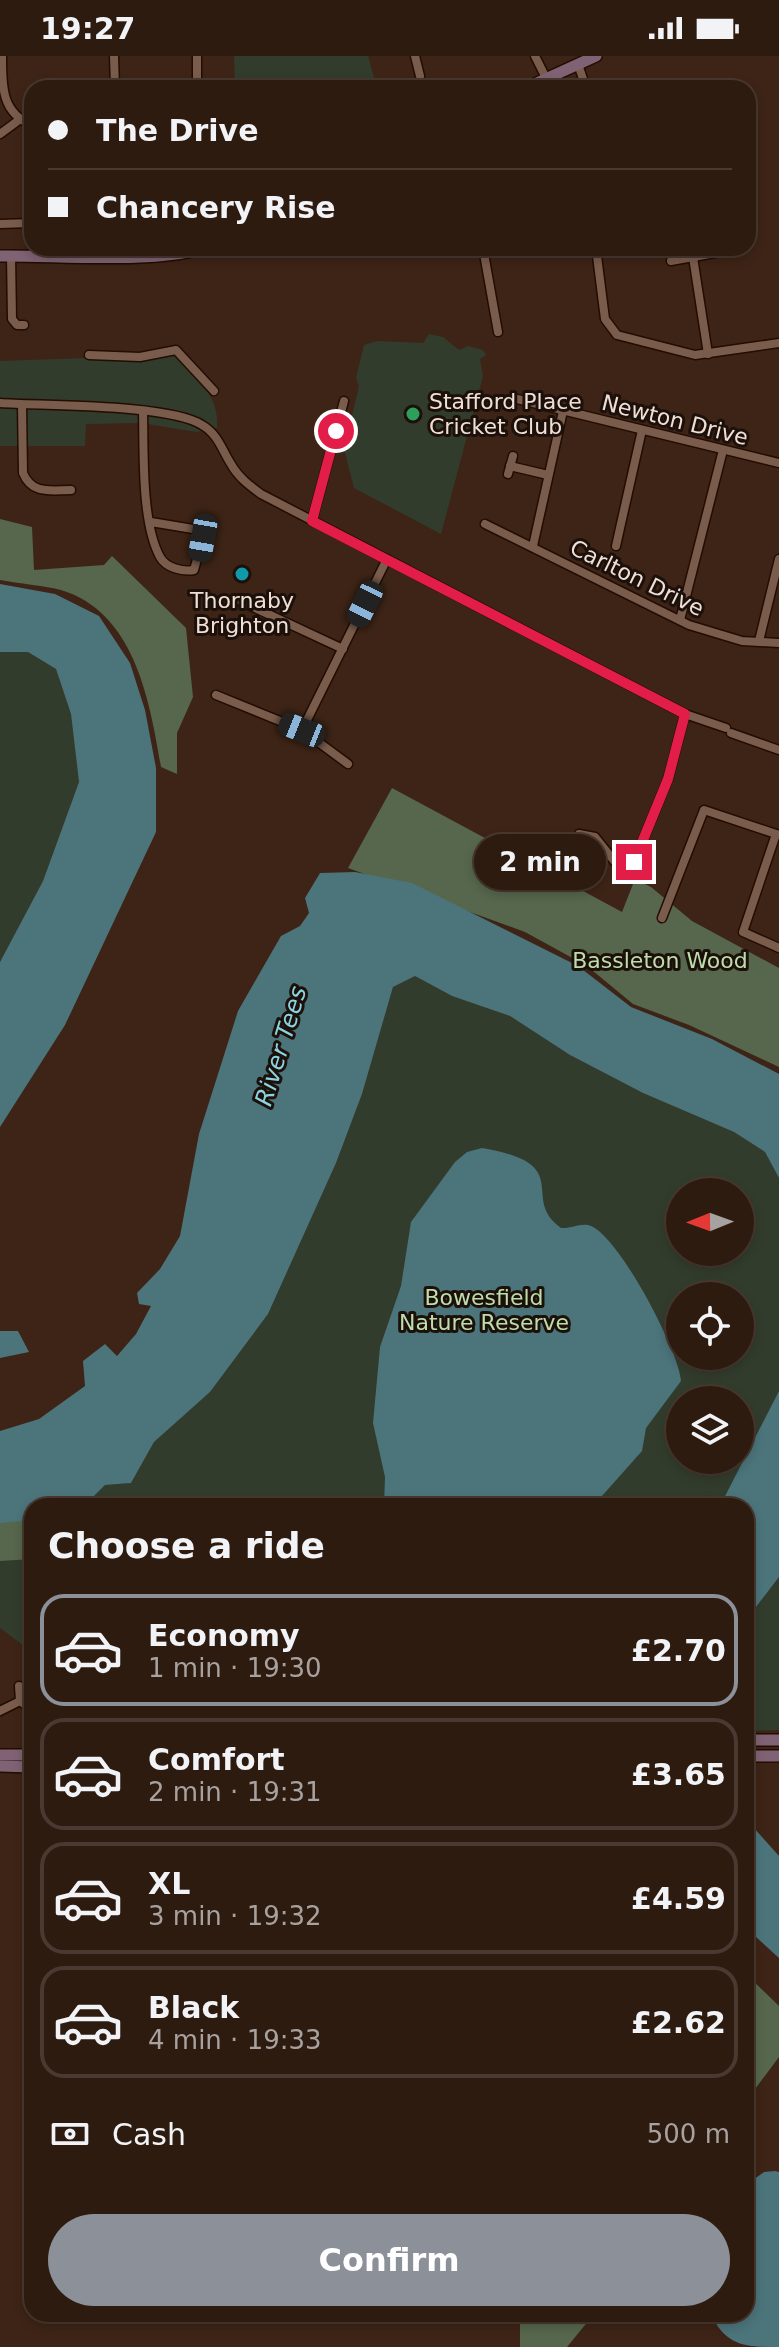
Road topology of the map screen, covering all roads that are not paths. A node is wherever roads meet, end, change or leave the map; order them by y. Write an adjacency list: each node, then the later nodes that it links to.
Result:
1 (2, 56): 14 (street)
2 (114, 56): 10 (street)
3 (197, 56): 11 (street)
4 (415, 56): 8 (street)
5 (535, 56): 9 (street)
6 (596, 56): 7 (street)
7 (578, 64): 9 (street); 13 (street)
8 (420, 76)
9 (546, 78): 12 (street)
10 (115, 80)
11 (197, 80)
12 (542, 80)
13 (583, 80)
14 (19, 120): 15 (street); 16 (street)
15 (24, 122)
16 (0, 134)
17 (24, 223): 18 (street)
18 (0, 224)
19 (6, 256): 25 (street)
20 (484, 256): 26 (street)
21 (597, 256): 28 (street)
22 (698, 256): 23 (street)
23 (693, 257): 24 (street); 28 (street)
24 (671, 261)
25 (24, 325)
26 (498, 332)
27 (779, 343): 28 (street)
28 (708, 354)
29 (89, 355): 30 (street)
30 (214, 391)
31 (517, 399): 35 (street, Newton Drive)
32 (344, 401): 43 (street)
33 (0, 403): 34 (street)
34 (22, 405): 36 (street); 42 (street)
35 (563, 411): 37 (street, Newton Drive); 41 (street)
36 (143, 412): 43 (street); 44 (street)
37 (642, 430): 38 (street, Newton Drive); 47 (street)
38 (723, 450): 40 (street, Newton Drive); 51 (street)
39 (513, 456): 41 (street)
40 (779, 463)
41 (548, 475): 46 (street)
42 (71, 490)
43 (312, 521): 48 (street)
44 (151, 522): 44 (street)
45 (485, 524): 46 (street, Carlton Drive)
46 (533, 546): 51 (street, Carlton Drive)
47 (616, 546)
48 (387, 559): 54 (street); 56 (street)
49 (779, 559): 52 (street)
50 (238, 600): 54 (street)
51 (680, 620): 52 (street, Carlton Drive)
52 (759, 641): 53 (street, Carlton Drive)
53 (779, 643)
54 (343, 649): 57 (street)
55 (216, 695): 57 (street)
56 (685, 714): 58 (street); 63 (street)
57 (302, 730): 59 (street)
58 (779, 750)
59 (348, 764)
60 (600, 825): 63 (street)
61 (579, 834): 63 (street)
62 (777, 835): 64 (street); 65 (street)
63 (595, 837)
64 (662, 918)
65 (779, 948)
66 (19, 1686): 67 (street)
67 (20, 1701): 68 (street); 69 (street)
68 (24, 1704)
69 (0, 1711)
70 (754, 1740): 71 (street)
71 (779, 1740)
72 (0, 1755): 73 (street)
73 (24, 1755)
74 (754, 1756): 75 (street)
75 (779, 1756)
76 (0, 1766): 77 (street)
77 (24, 1767)

